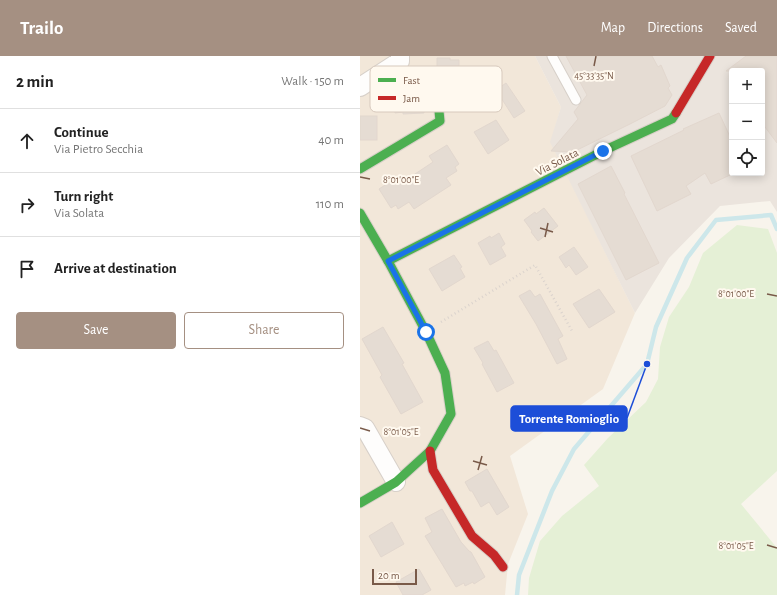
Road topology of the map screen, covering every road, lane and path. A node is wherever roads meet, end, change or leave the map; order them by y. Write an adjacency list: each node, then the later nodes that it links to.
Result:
1 (400, 56): 4 (street)
2 (552, 56): 7 (lane)
3 (710, 56): 11 (street, Via Solata)
4 (392, 66)
5 (370, 80): 6 (street)
6 (360, 87)
7 (576, 100)
8 (439, 112): 9 (street)
9 (360, 170)
10 (360, 213): 11 (street)
11 (388, 261): 13 (street)
12 (572, 331): 13 (path)
13 (426, 332): 15 (street)
14 (360, 426): 16 (street)
15 (430, 451): 16 (street); 18 (street)
16 (396, 482): 17 (street)
17 (360, 503)
18 (503, 567)

